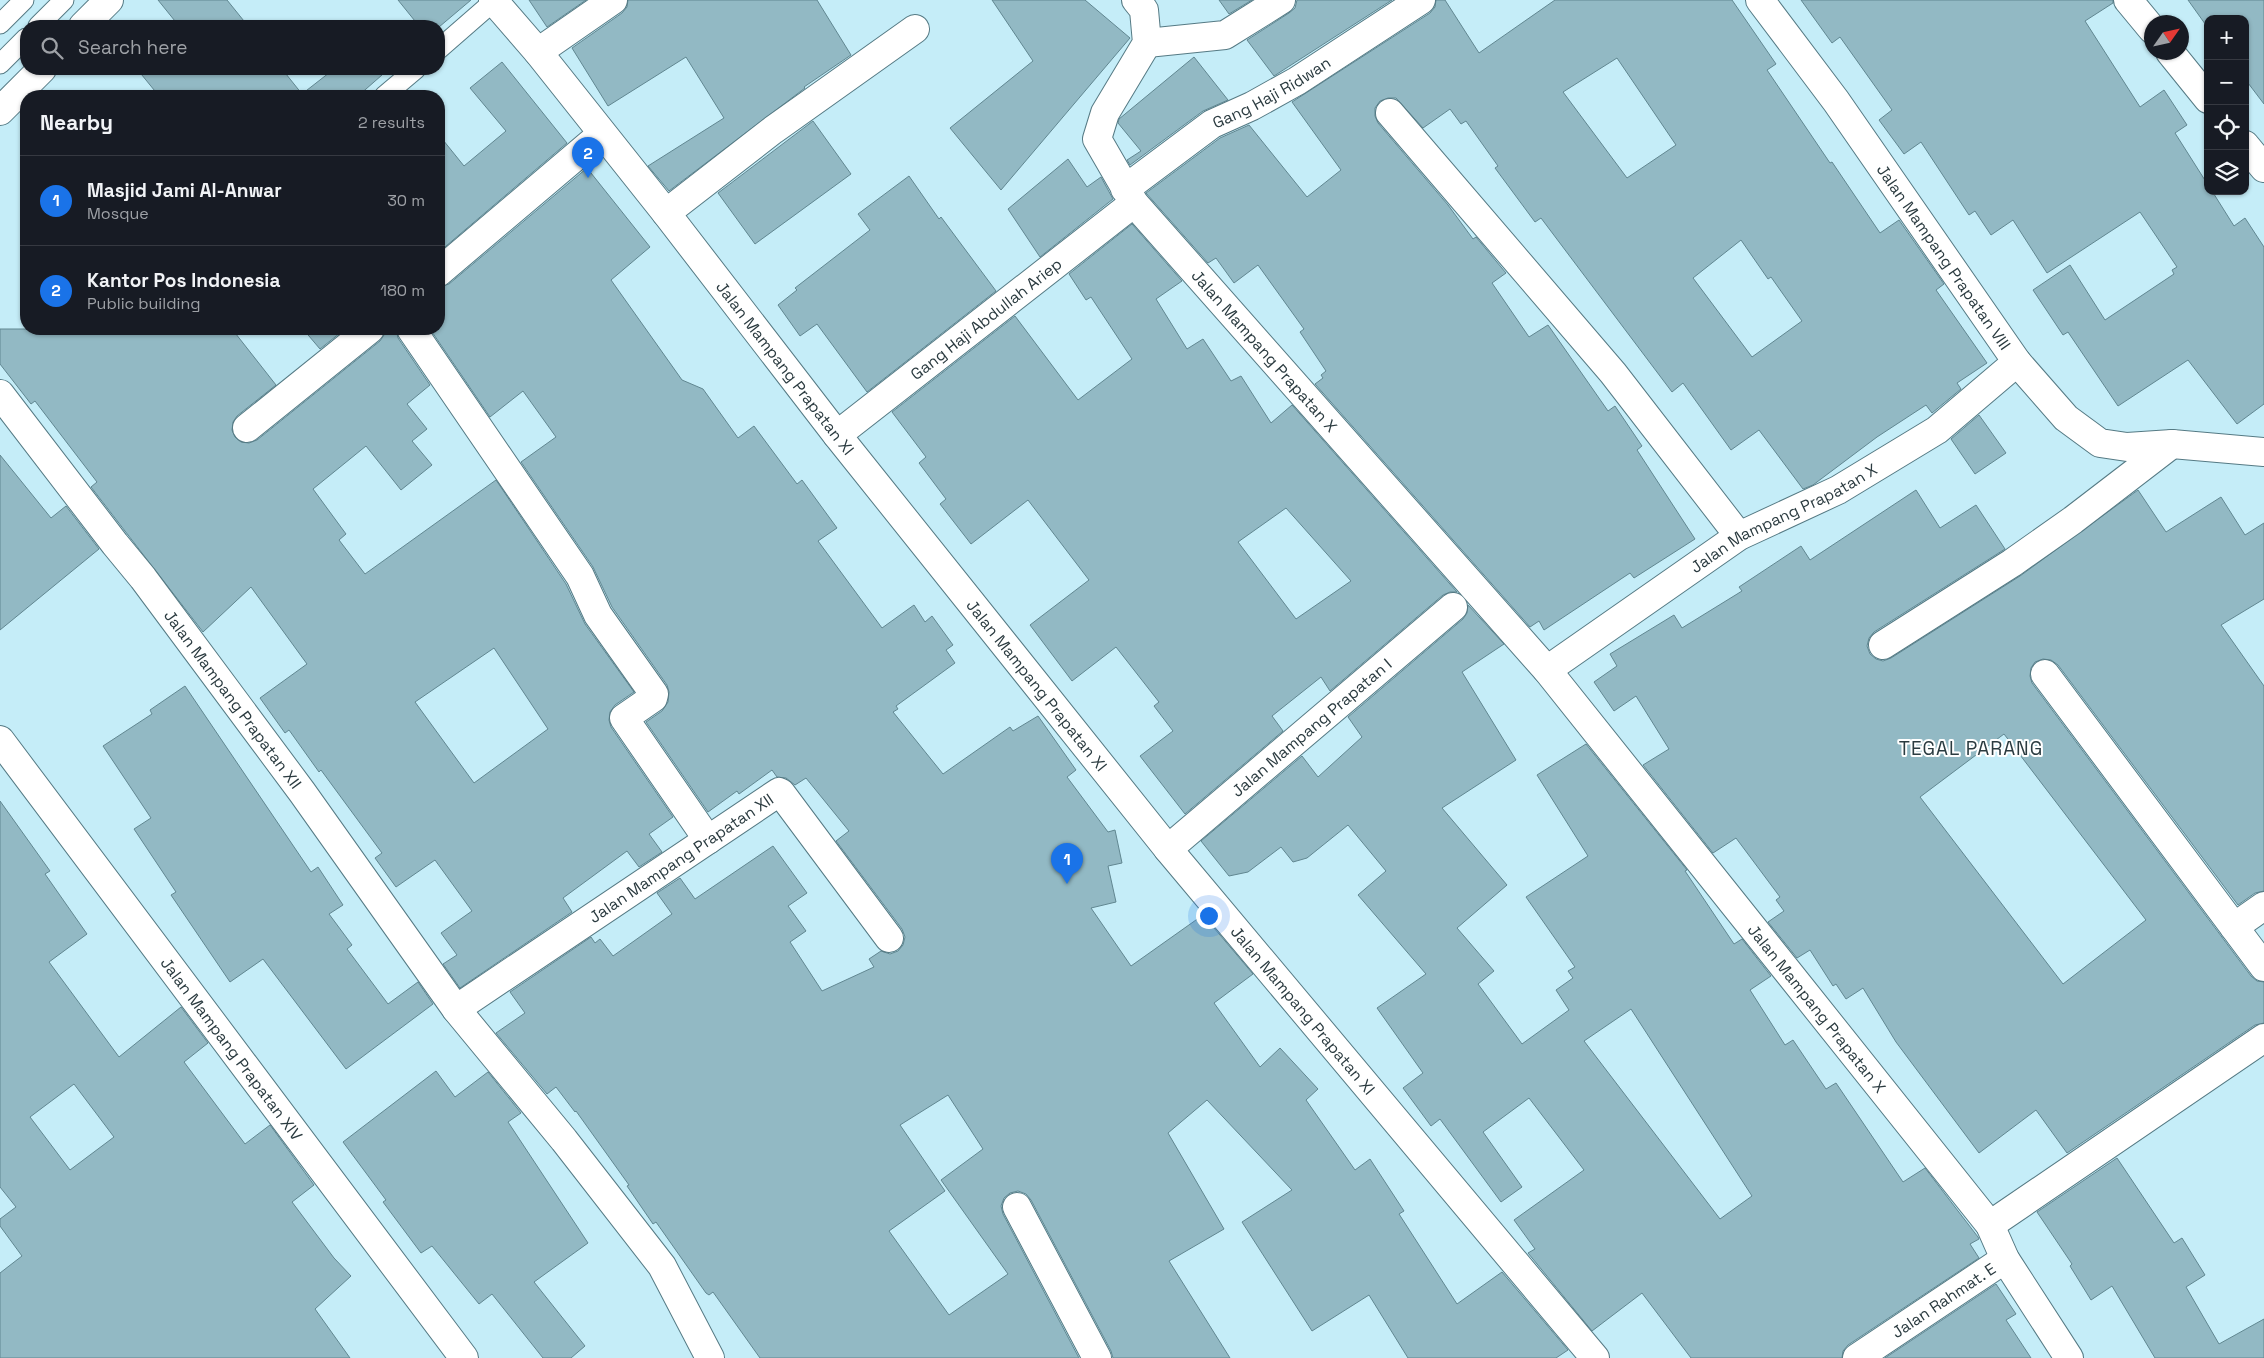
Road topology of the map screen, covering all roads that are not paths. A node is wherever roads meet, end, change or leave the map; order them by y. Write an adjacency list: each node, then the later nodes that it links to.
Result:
1 (24, 0): 14 (lane)
2 (64, 0): 12 (lane)
3 (109, 0): 13 (street)
4 (493, 0): 18 (lane); 19 (street, Jalan Mampang Prapatan XI)
5 (614, 0): 19 (street)
6 (1136, 0): 16 (street)
7 (1281, 0): 16 (street)
8 (1421, 0): 33 (street, Gang Haji Ridwan)
9 (1760, 0): 38 (street, Jalan Mampang Prapatan VIII)
10 (2128, 0): 11 (street)
11 (2144, 19)
12 (44, 20)
13 (89, 20)
14 (0, 24)
15 (915, 29): 34 (street)
16 (1147, 43): 33 (street, Jalan Mampang Prapatan X)
17 (20, 44): 21 (lane)
18 (445, 44)
19 (538, 52): 30 (street, Jalan Mampang Prapatan XI)
20 (2177, 60): 27 (street)
21 (0, 64)
22 (36, 75): 24 (street)
23 (409, 75): 25 (lane)
24 (21, 90)
25 (391, 90)
26 (20, 91): 28 (street)
27 (2204, 93)
28 (0, 111)
29 (1390, 113): 44 (street)
30 (602, 134): 34 (street, Jalan Mampang Prapatan XI); 35 (street)
31 (2249, 150): 32 (street)
32 (2264, 168)
33 (1130, 196): 41 (street, Gang Haji Abdullah Ariep); 47 (street, Jalan Mampang Prapatan X)
34 (666, 213): 41 (street, Jalan Mampang Prapatan XI)
35 (445, 267)
36 (363, 335): 40 (street)
37 (415, 335): 50 (street)
38 (2017, 362): 42 (street, Jalan Mampang Prapatan VIII); 44 (street, Jalan Mampang Prapatan X)
39 (0, 394): 56 (street, Jalan Mampang Prapatan XII)
40 (248, 428)
41 (837, 436): 51 (street, Jalan Mampang Prapatan XI)
42 (2172, 444): 43 (street, Jalan Mampang Prapatan VIII); 46 (street)
43 (2264, 452)
44 (1739, 536): 47 (street, Jalan Mampang Prapatan X)
45 (1453, 607): 51 (street, Jalan Mampang Prapatan I)
46 (1883, 645)
47 (1546, 670): 59 (street, Jalan Mampang Prapatan X)
48 (2045, 674): 53 (street)
49 (0, 740): 61 (street, Jalan Mampang Prapatan XIV)
50 (708, 840): 54 (street, Jalan Mampang Prapatan XII); 56 (street, Jalan Mampang Prapatan XII)
51 (1168, 848): 64 (street, Jalan Mampang Prapatan XI)
52 (2264, 906): 53 (street)
53 (2234, 927): 55 (street)
54 (888, 938)
55 (2264, 967)
56 (456, 1010): 62 (street, Jalan Mampang Prapatan XII)
57 (2264, 1038): 59 (street)
58 (1017, 1207): 63 (street)
59 (1990, 1225): 60 (street, Jalan Mampang Prapatan X)
60 (2005, 1259): 65 (street, Jalan Rahmat. E); 66 (street, Jalan Mampang Prapatan X)
61 (464, 1358)
62 (710, 1358)
63 (1097, 1358)
64 (1595, 1358)
65 (1856, 1358)
66 (2069, 1358)

